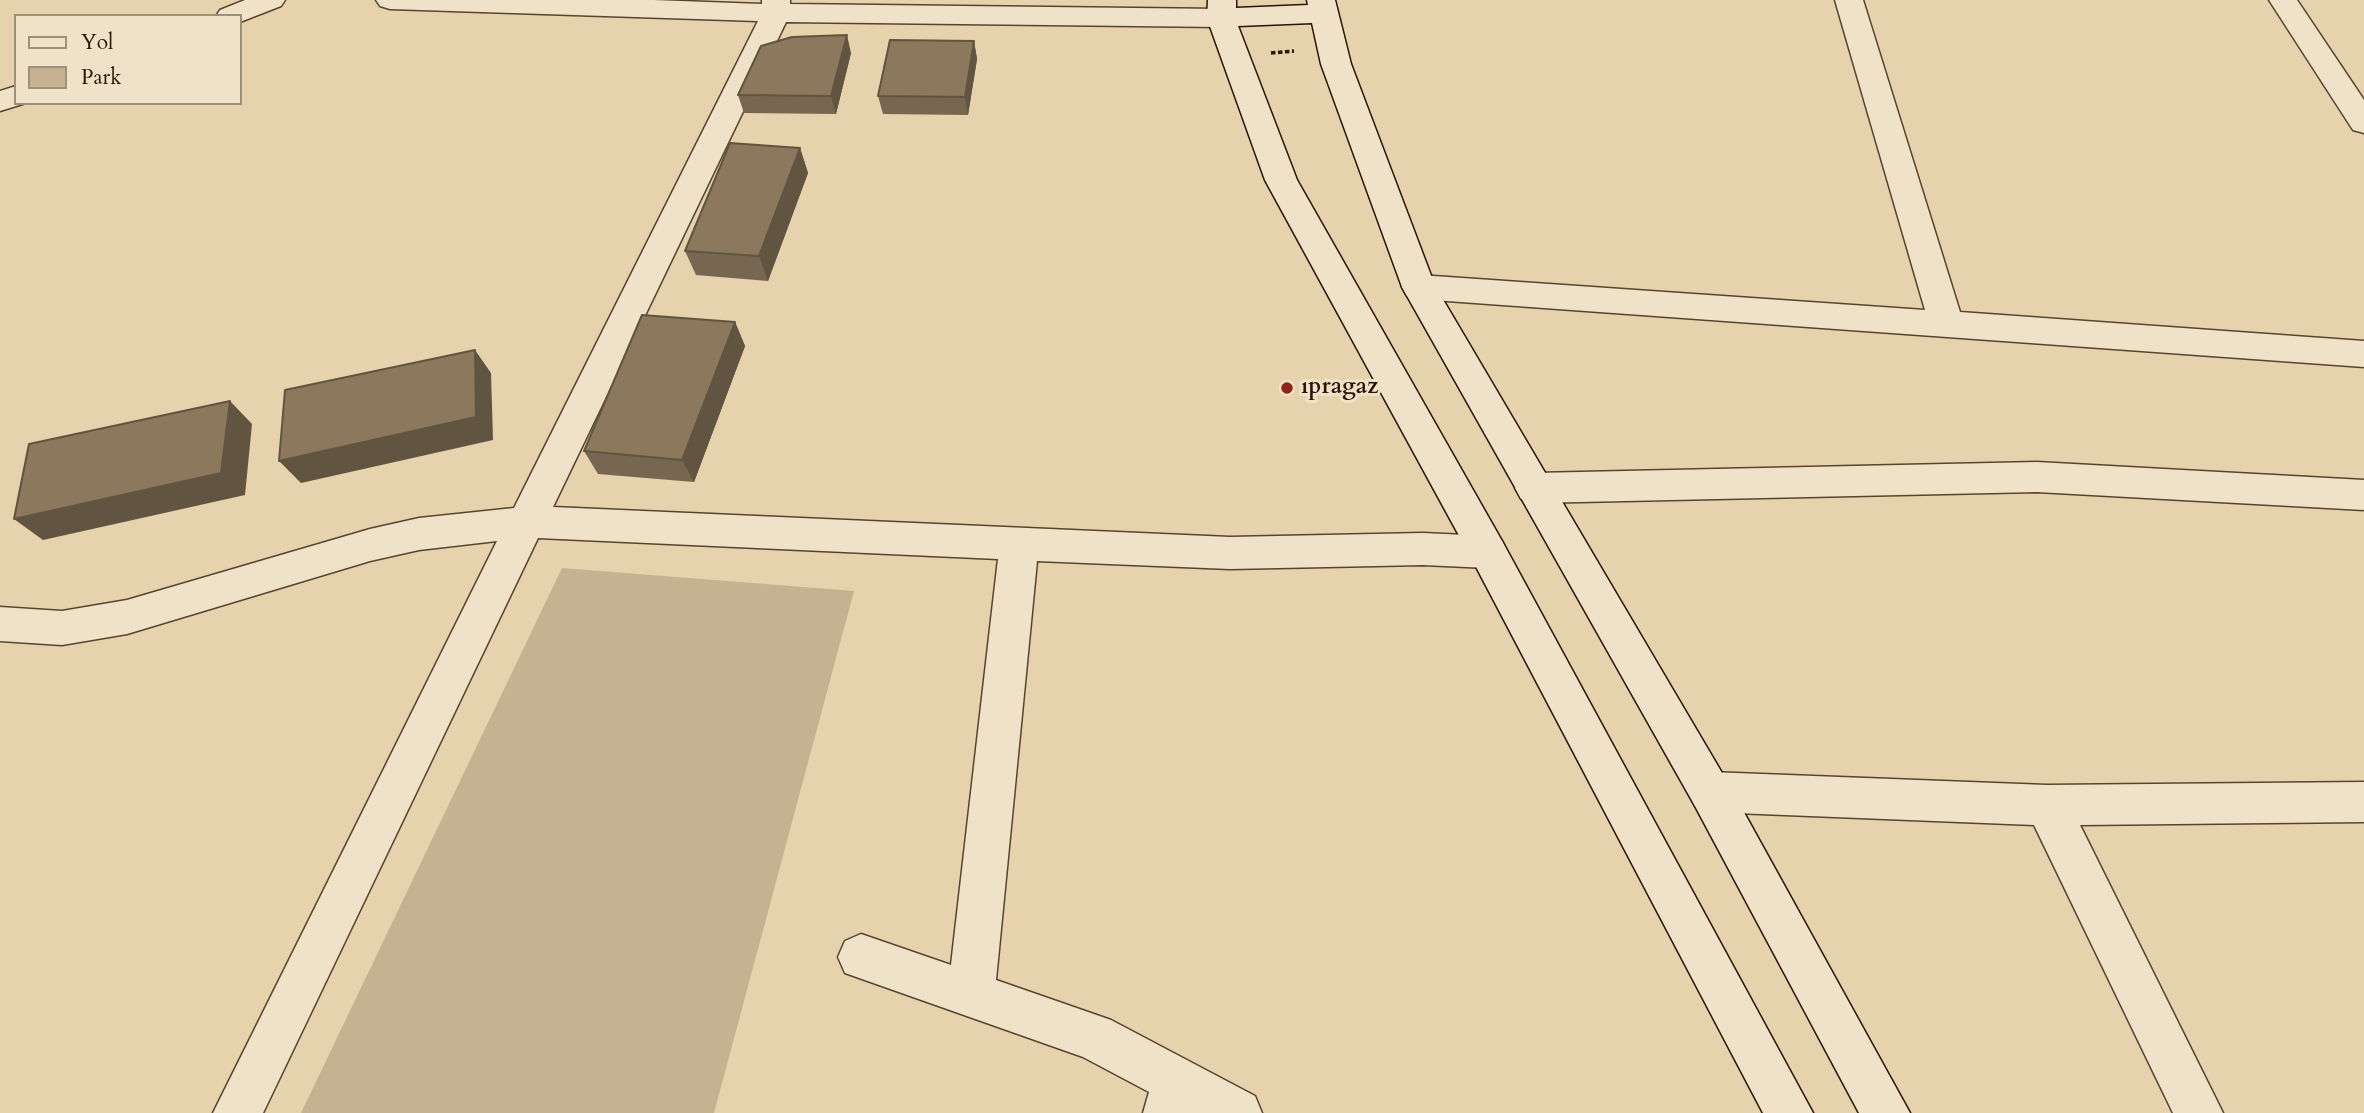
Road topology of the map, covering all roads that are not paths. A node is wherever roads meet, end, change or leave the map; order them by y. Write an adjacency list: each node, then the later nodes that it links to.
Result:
1 (271, 0): 7 (street)
2 (390, 0): 5 (street)
3 (1849, 0): 11 (street)
4 (2283, 0): 9 (street)
5 (776, 6): 6 (street); 15 (street)
6 (1222, 9): 8 (street); 17 (street)
7 (235, 14)
8 (1326, 21): 10 (street)
9 (2363, 119)
10 (1419, 287): 11 (street); 13 (street)
11 (1946, 322): 12 (street)
12 (2364, 354)
13 (1534, 488): 14 (street); 19 (street)
14 (2364, 495)
15 (526, 523): 16 (street); 18 (street); 25 (street)
16 (1019, 544): 17 (street); 23 (street)
17 (1488, 552): 27 (street)
18 (0, 624)
19 (1710, 792): 21 (street); 28 (street)
20 (2364, 802): 21 (street)
21 (2047, 805): 29 (street)
22 (861, 957): 23 (street)
23 (971, 994): 24 (street)
24 (1172, 1097): 26 (street)
25 (237, 1113)
26 (1238, 1113)
27 (1789, 1113)
28 (1886, 1113)
29 (2199, 1113)

